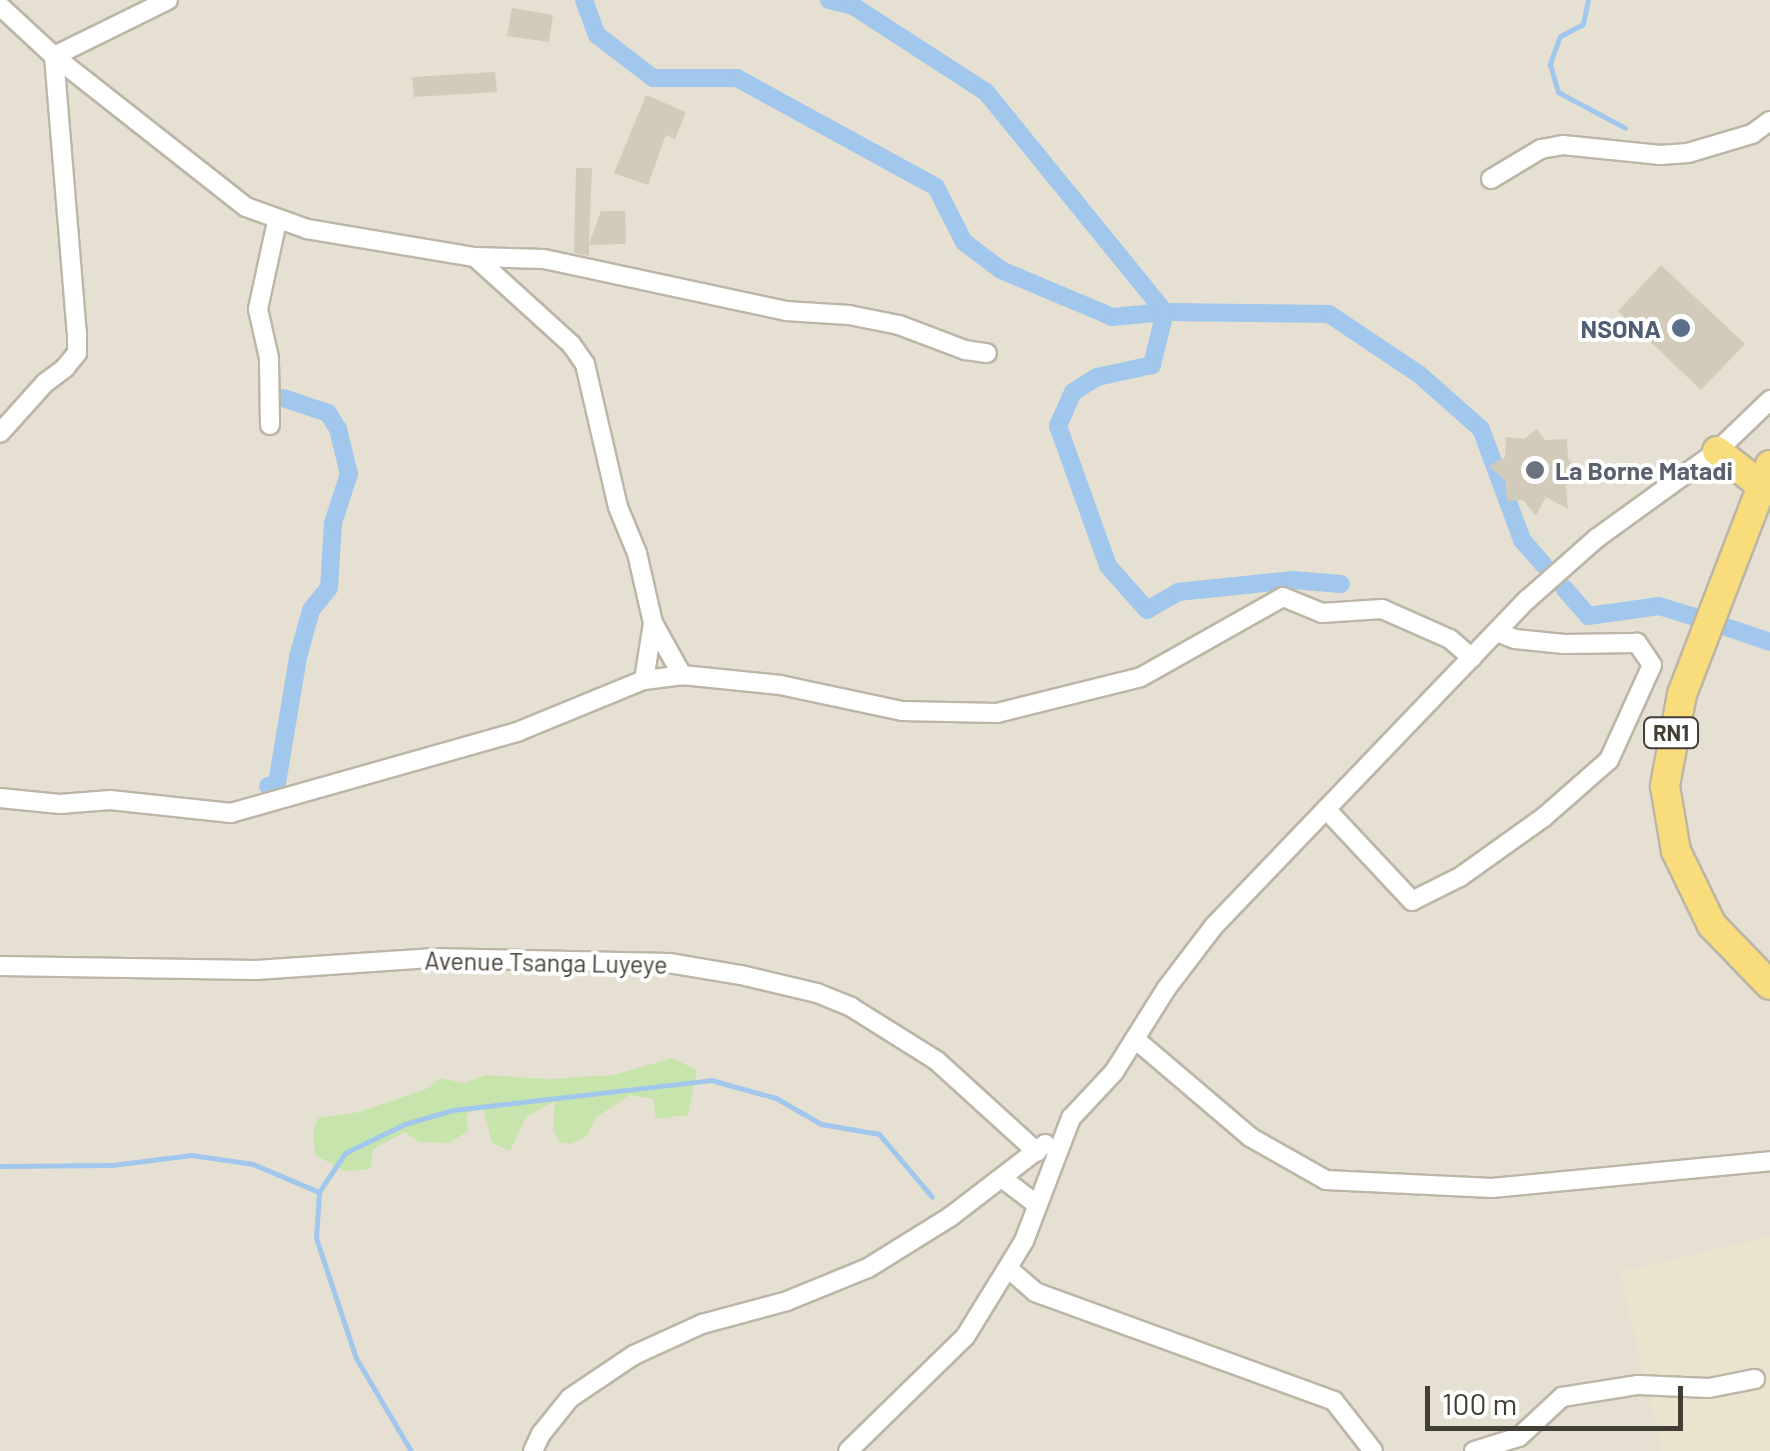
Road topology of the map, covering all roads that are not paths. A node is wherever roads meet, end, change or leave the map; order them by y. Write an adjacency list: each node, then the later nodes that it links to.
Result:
1 (168, 0): 3 (street)
2 (0, 6): 3 (street)
3 (54, 56): 6 (street); 11 (street)
4 (1770, 120): 5 (street)
5 (1491, 180)
6 (276, 221): 7 (street); 10 (street)
7 (474, 257): 8 (street); 14 (street)
8 (988, 353)
9 (1770, 400): 12 (street)
10 (270, 424)
11 (0, 433)
12 (1717, 451): 13 (highway); 15 (street)
13 (1766, 476): 22 (highway, RN1)
14 (653, 623): 17 (street); 18 (street)
15 (1497, 632): 16 (street); 20 (street)
16 (1472, 658): 17 (street); 20 (street)
17 (682, 676): 18 (street)
18 (644, 680): 19 (street)
19 (2, 801)
20 (1326, 810): 23 (street)
21 (0, 966): 25 (street, Avenue Tsanga Luyeye)
22 (1770, 985)
23 (1135, 1039): 24 (street); 26 (street)
24 (1071, 1118): 25 (street); 28 (street)
25 (1037, 1152): 27 (street)
26 (1770, 1161)
27 (1002, 1178): 28 (street); 31 (street)
28 (1036, 1204): 29 (street)
29 (1010, 1270): 32 (street); 33 (street)
30 (1755, 1379): 34 (street)
31 (533, 1451)
32 (848, 1451)
33 (1373, 1451)
34 (1474, 1451)

